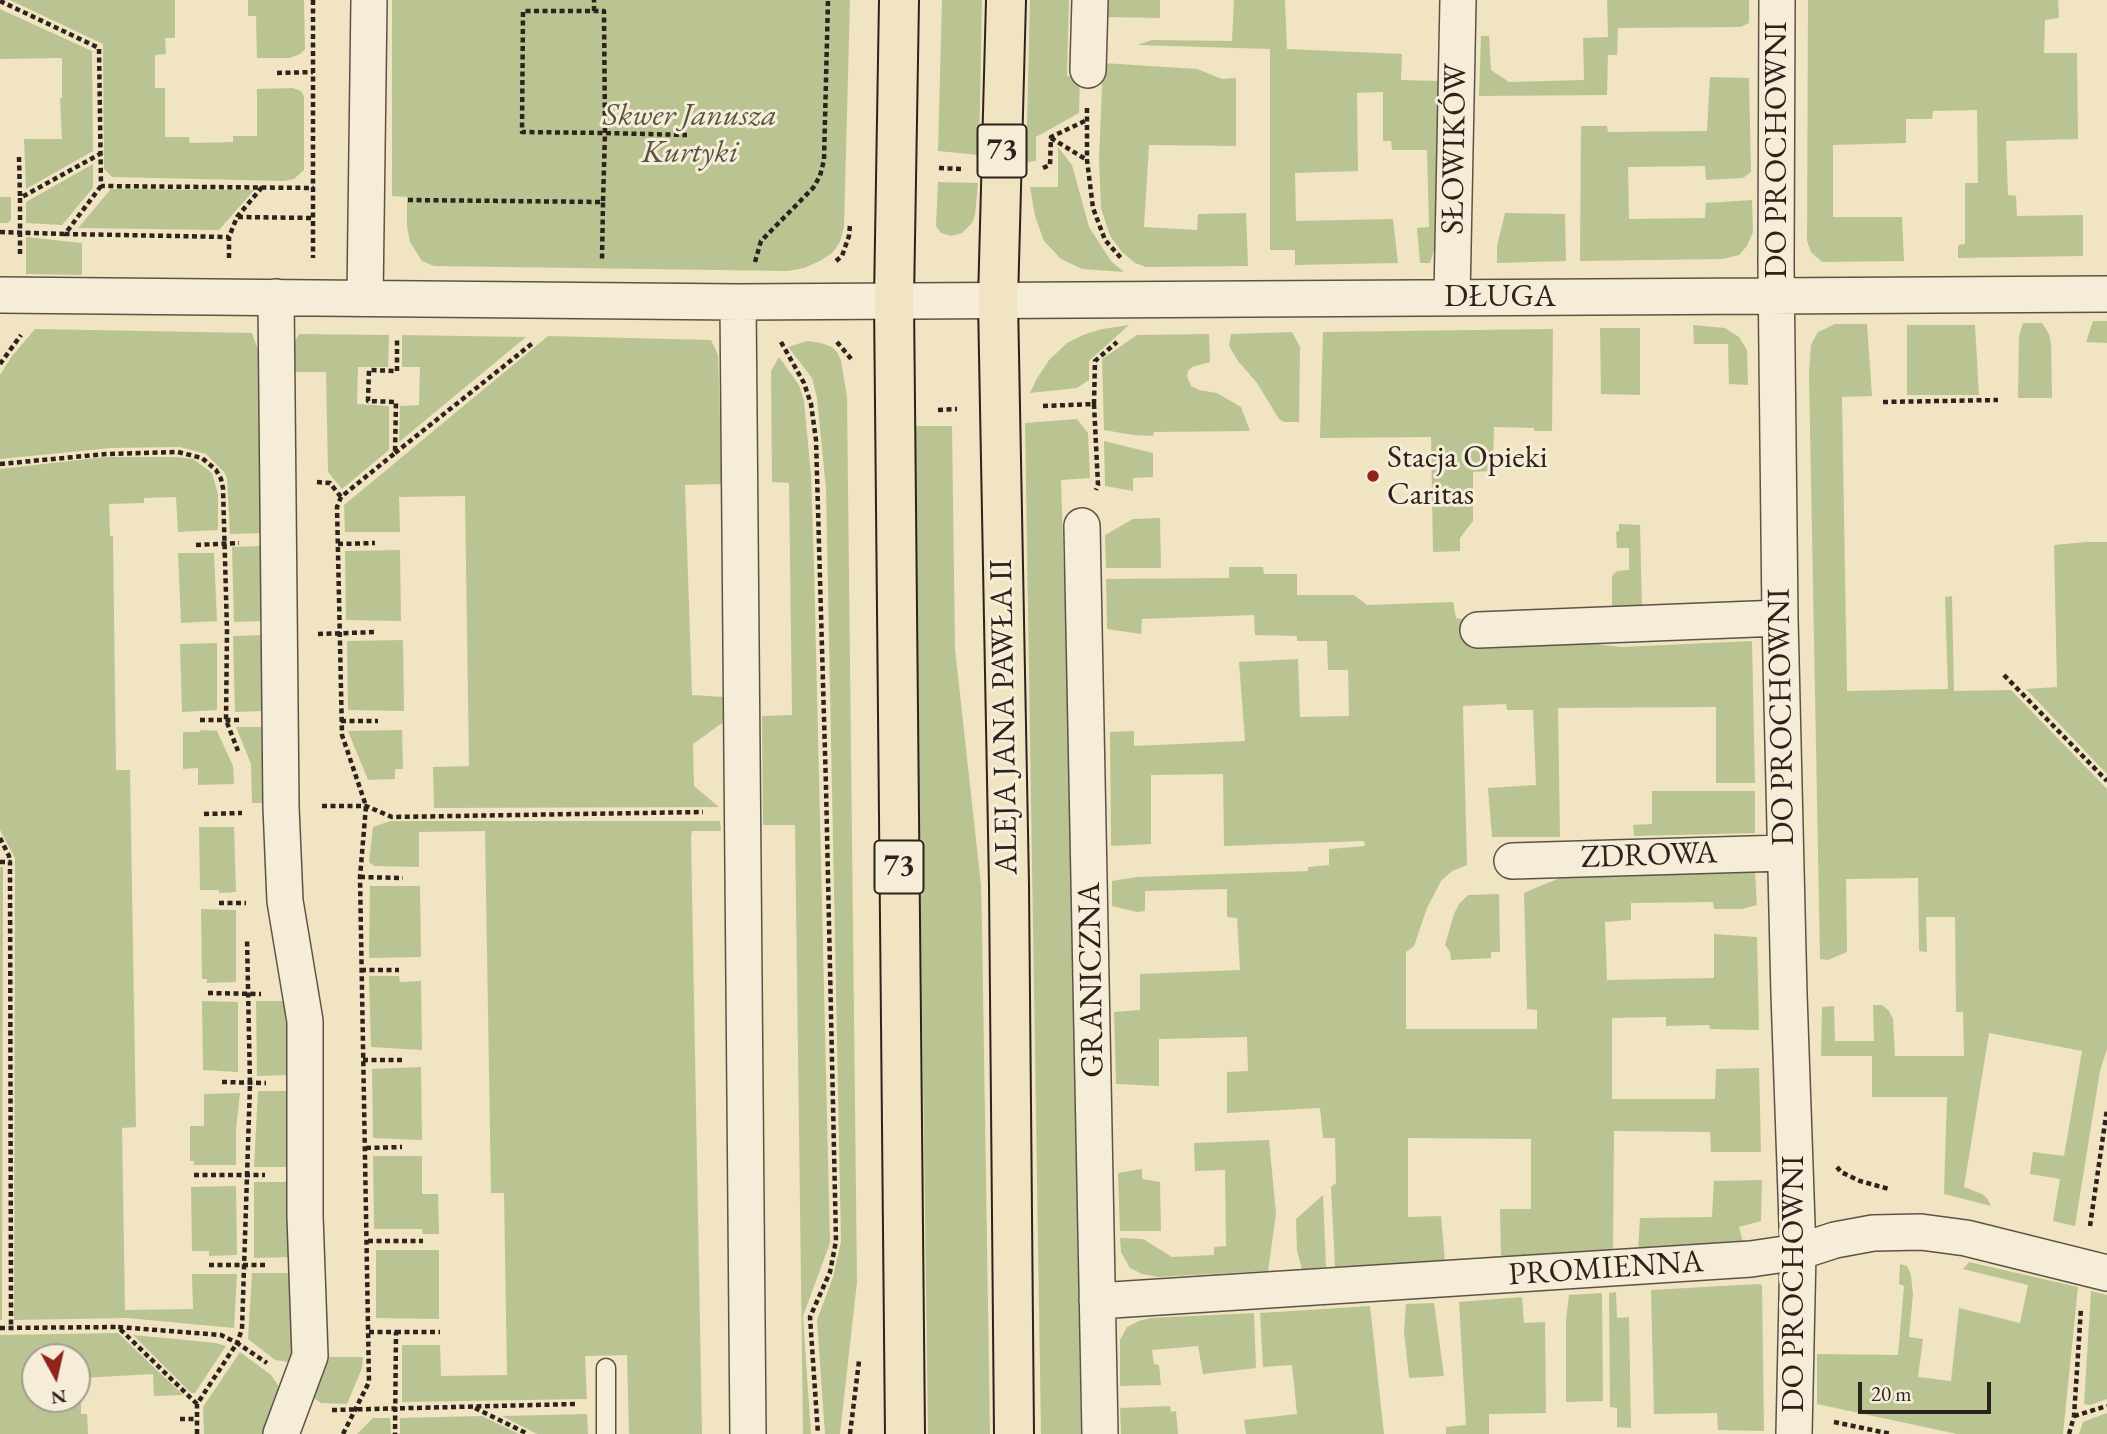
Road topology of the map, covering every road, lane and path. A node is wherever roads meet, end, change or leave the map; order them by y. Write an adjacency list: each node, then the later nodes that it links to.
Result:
1 (313, 0): 13 (path)
2 (369, 0): 35 (street)
3 (594, 0): 11 (path)
4 (828, 0): 37 (path)
5 (899, 0): 45 (main road, 73)
6 (1006, 0): 47 (main road, ALEJA JANA PAWŁA II / 73)
7 (1090, 0): 12 (street)
8 (1458, 0): 43 (street, SŁOWIKÓW)
9 (1777, 0): 39 (street, DO PROCHOWNI)
10 (0, 1): 18 (path)
11 (594, 11): 15 (path); 15 (path)
12 (1088, 70): 20 (path)
13 (313, 72): 14 (path); 23 (path)
14 (277, 73)
15 (605, 133): 16 (path); 26 (path)
16 (687, 135)
17 (1051, 137): 20 (path)
18 (100, 154): 21 (path); 24 (path)
19 (19, 157): 24 (path)
20 (1087, 160): 46 (path)
21 (101, 186): 22 (path); 32 (path)
22 (263, 186): 23 (path); 28 (path)
23 (314, 188): 29 (path)
24 (20, 198): 30 (path)
25 (399, 200): 26 (path)
26 (603, 202): 34 (path)
27 (850, 212): 36 (path)
28 (237, 217): 29 (path); 33 (path)
29 (314, 218): 35 (path)
30 (20, 231): 31 (path); 32 (path)
31 (0, 232)
32 (65, 234): 33 (path)
33 (229, 237): 38 (path)
34 (603, 243)
35 (367, 247): 44 (street)
36 (834, 263)
37 (754, 267)
38 (229, 269)
39 (1777, 294): 40 (street, DŁUGA); 43 (street, DŁUGA); 68 (street, DO PROCHOWNI)
40 (2107, 294)
41 (0, 295): 42 (street, DŁUGA)
42 (276, 297): 44 (street, DŁUGA); 80 (street)
43 (1452, 297): 46 (street, DŁUGA)
44 (365, 298): 48 (street, DŁUGA)
45 (894, 300): 47 (street, DŁUGA); 48 (street, DŁUGA); 145 (main road, 73)
46 (1140, 300): 47 (street, DŁUGA)
47 (998, 301): 146 (main road, ALEJA JANA PAWŁA II / 73)
48 (738, 302): 81 (street)
49 (397, 338): 59 (path)
50 (540, 338): 59 (path)
51 (794, 340): 53 (path)
52 (830, 340): 55 (path)
53 (781, 343): 54 (path); 144 (path)
54 (770, 350)
55 (854, 372)
56 (1998, 400): 57 (path)
57 (1883, 402)
58 (1094, 404): 63 (path)
59 (395, 453): 62 (path)
60 (0, 464): 65 (path)
61 (330, 483): 62 (path)
62 (341, 497): 66 (path)
63 (1082, 526): 118 (street, GRANICZNA)
64 (375, 543): 66 (path)
65 (224, 544): 67 (path); 76 (path)
66 (338, 544): 72 (path)
67 (196, 545)
68 (1780, 618): 69 (street); 86 (street, DO PROCHOWNI)
69 (1478, 630)
70 (377, 632): 72 (path)
71 (331, 633): 72 (path)
72 (340, 633): 74 (path)
73 (2004, 675): 77 (path)
74 (341, 721): 75 (path); 79 (path)
75 (378, 721)
76 (242, 761)
77 (2107, 781)
78 (244, 802): 82 (path)
79 (366, 806): 80 (path); 81 (path); 90 (path)
80 (281, 807): 99 (street)
81 (742, 811): 143 (street)
82 (244, 813): 83 (path); 84 (path)
83 (204, 814)
84 (245, 825)
85 (0, 838): 89 (path)
86 (1785, 853): 87 (street, ZDROWA); 113 (street, DO PROCHOWNI)
87 (1513, 860)
88 (0, 862): 89 (path)
89 (10, 862): 121 (path)
90 (360, 877): 91 (path); 95 (path)
91 (403, 878)
92 (247, 890): 93 (path)
93 (247, 916)
94 (247, 929): 98 (path)
95 (361, 970): 96 (path); 100 (path)
96 (399, 970)
97 (208, 993): 98 (path)
98 (247, 994): 99 (path); 108 (path)
99 (300, 994): 109 (street)
100 (363, 1060): 101 (path); 105 (path)
101 (404, 1060)
102 (2107, 1110): 103 (path)
103 (2106, 1117): 117 (path)
104 (402, 1147): 105 (path)
105 (366, 1148): 111 (path)
106 (1829, 1159): 110 (path)
107 (194, 1175): 108 (path)
108 (247, 1175): 109 (path); 116 (path)
109 (305, 1175): 114 (street)
110 (1897, 1192)
111 (368, 1241): 112 (path); 122 (path)
112 (423, 1241)
113 (1798, 1252): 117 (street, PROMIENNA); 118 (street, PROMIENNA); 148 (street, DO PROCHOWNI)
114 (306, 1264): 116 (path); 127 (street)
115 (209, 1265): 116 (path)
116 (244, 1265): 125 (path)
117 (2096, 1270): 134 (path)
118 (1097, 1301): 147 (street, GRANICZNA)
119 (118, 1327): 121 (path); 125 (path); 129 (path)
120 (0, 1328): 121 (path)
121 (11, 1328)
122 (369, 1332): 123 (path); 132 (path)
123 (396, 1332): 124 (path); 133 (path)
124 (440, 1332)
125 (237, 1343): 127 (path); 129 (path)
126 (606, 1368): 128 (lane)
127 (297, 1397): 132 (path); 138 (street)
128 (606, 1403): 131 (path); 142 (lane)
129 (197, 1404): 136 (path)
130 (2107, 1406): 134 (path)
131 (474, 1408): 133 (path); 141 (path)
132 (356, 1410): 133 (path); 139 (path)
133 (395, 1410): 140 (path)
134 (2074, 1416): 149 (path)
135 (180, 1419): 136 (path)
136 (197, 1419): 137 (path)
137 (197, 1434)
138 (281, 1434)
139 (343, 1434)
140 (395, 1434)
141 (528, 1434)
142 (606, 1434)
143 (748, 1434)
144 (818, 1434)
145 (905, 1434)
146 (1014, 1434)
147 (1100, 1434)
148 (1794, 1434)
149 (2069, 1434)

